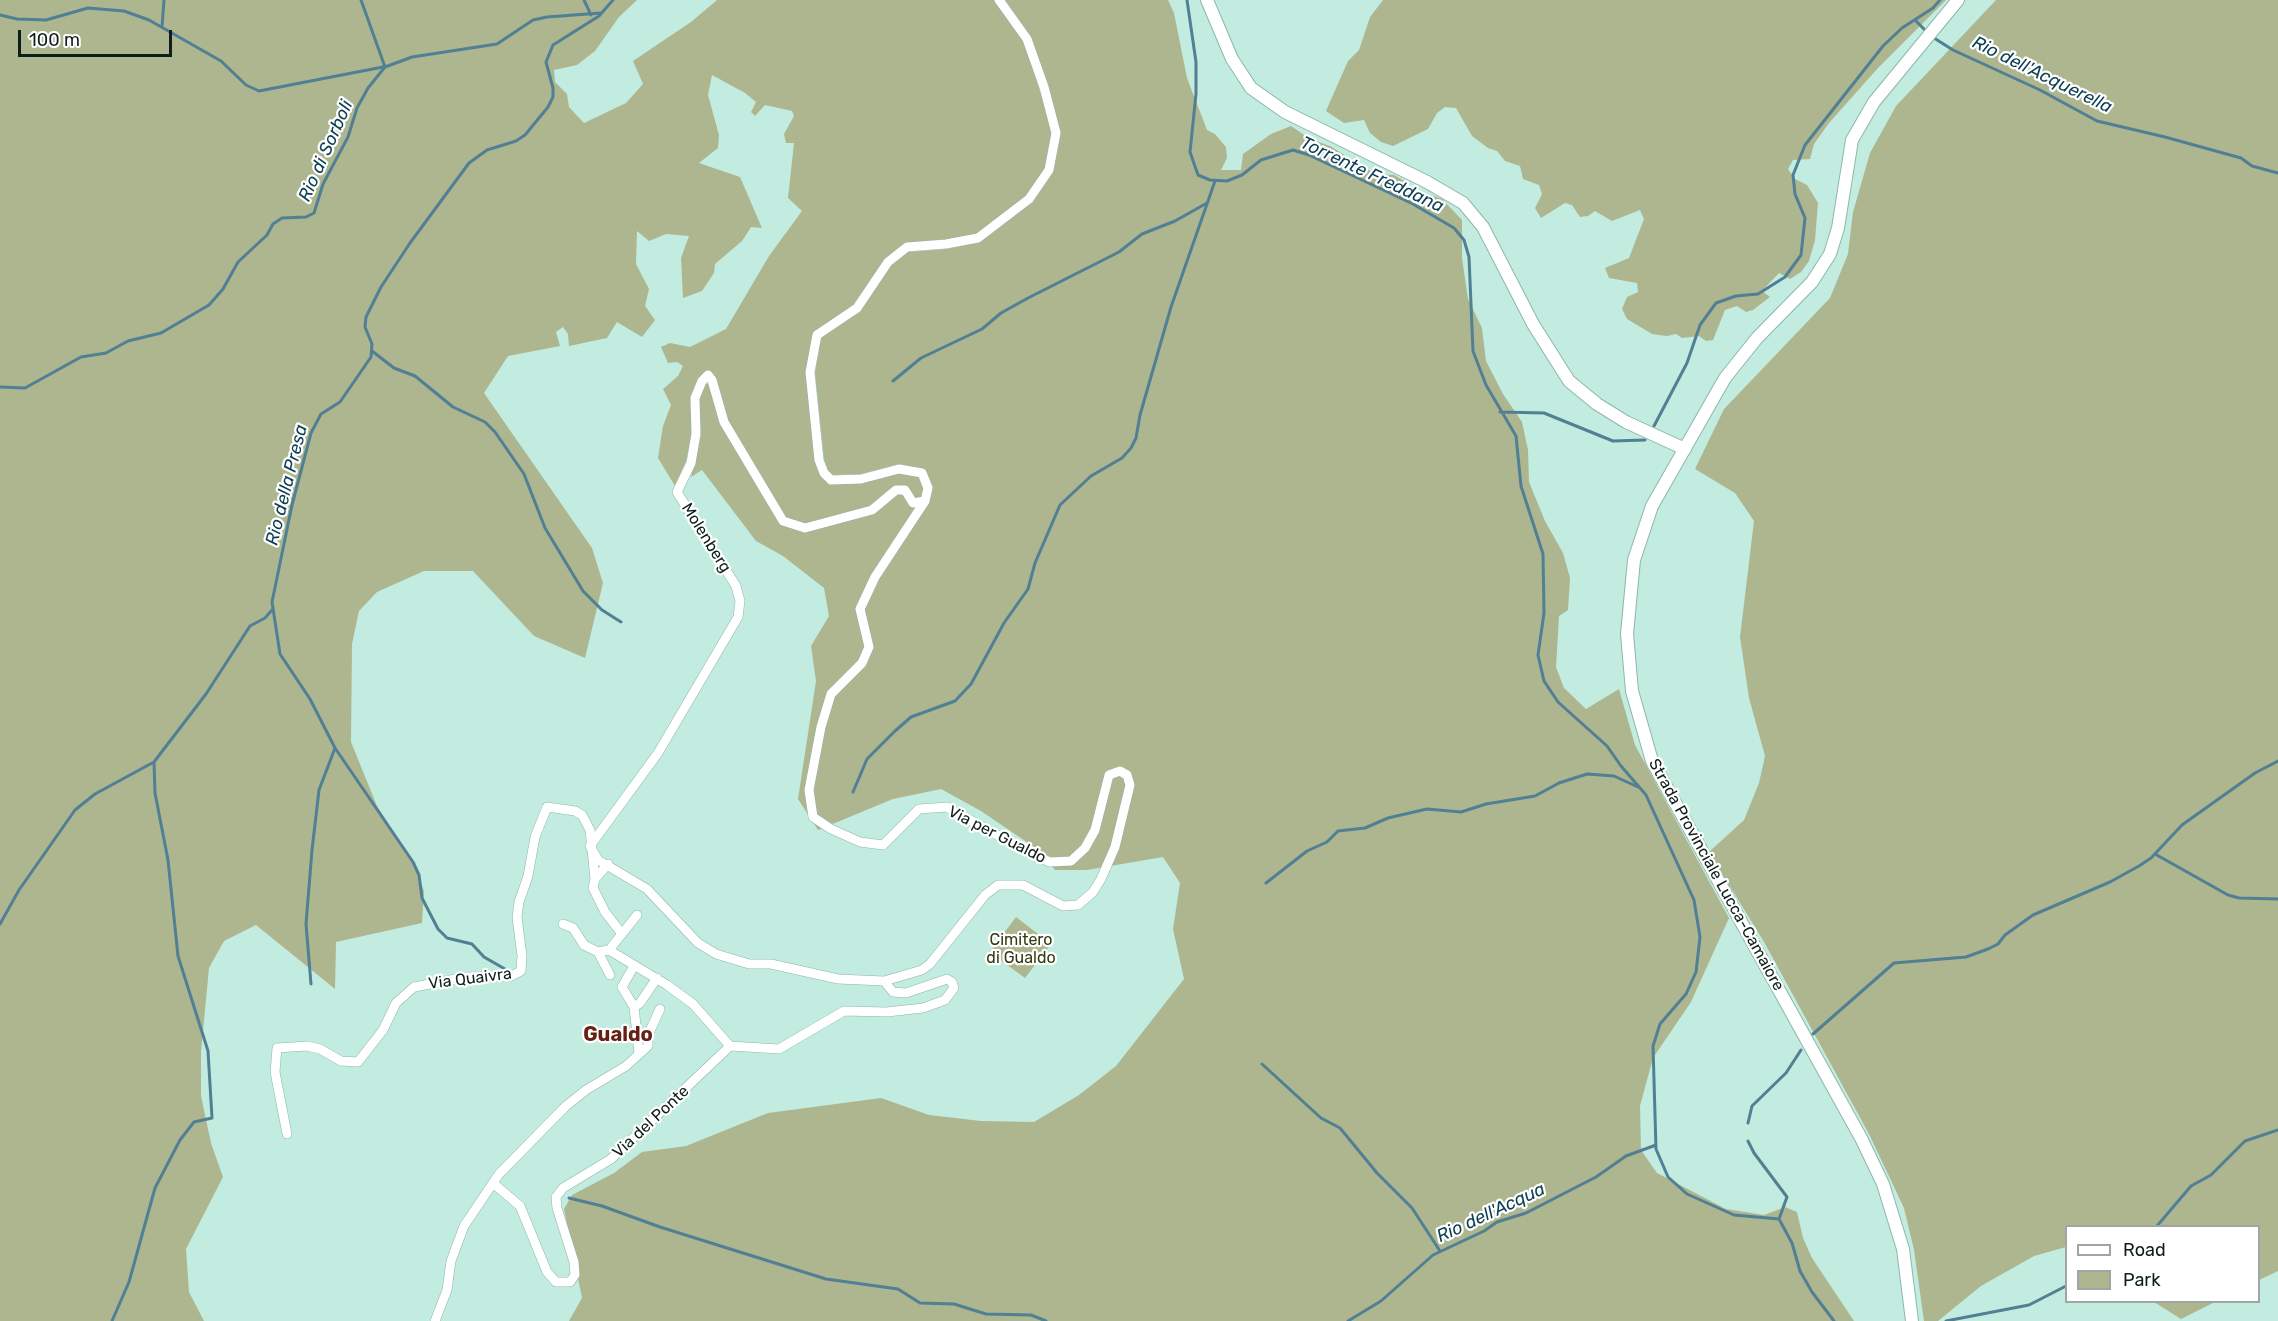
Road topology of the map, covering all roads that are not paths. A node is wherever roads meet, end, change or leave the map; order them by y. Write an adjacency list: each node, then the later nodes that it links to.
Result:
1 (999, 0): 5 (street)
2 (1207, 0): 4 (main road)
3 (1958, 0): 4 (main road, Strada Provinciale Lucca-Camaiore)
4 (1685, 449): 25 (main road, Strada Provinciale Lucca-Camaiore)
5 (925, 501): 6 (street, Molenberg); 17 (street, Via per Gualdo)
6 (590, 846): 7 (street, Via per Gualdo); 8 (street, Via Quaivra); 22 (street, Via Quaivra)
7 (608, 864): 8 (street); 17 (street, Via per Gualdo)
8 (595, 879): 11 (street, Via Quaivra)
9 (638, 915): 11 (street)
10 (563, 924): 13 (street)
11 (622, 934): 12 (street)
12 (609, 950): 13 (street); 14 (street)
13 (598, 952): 15 (street)
14 (634, 966): 16 (street); 18 (street)
15 (610, 975)
16 (657, 978): 18 (street); 20 (street)
17 (884, 981): 20 (street)
18 (634, 1007): 21 (street)
19 (660, 1009): 21 (street)
20 (730, 1046): 23 (street, Via del Ponte)
21 (639, 1053): 23 (street)
22 (287, 1134)
23 (494, 1184): 24 (street)
24 (435, 1321)
25 (1912, 1321)

